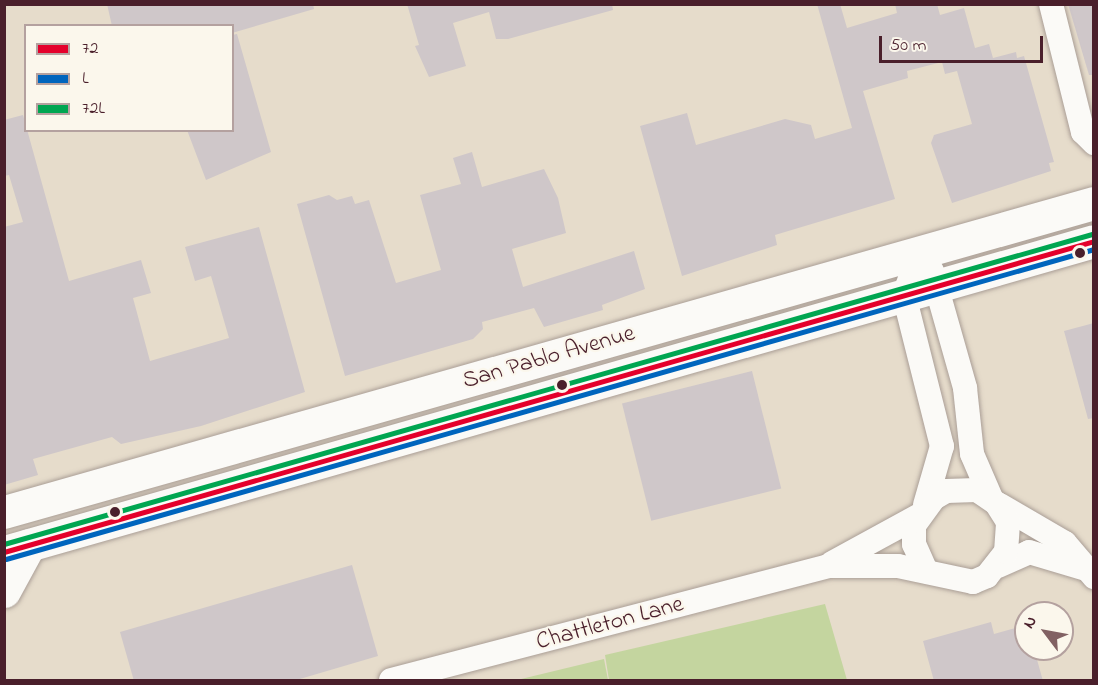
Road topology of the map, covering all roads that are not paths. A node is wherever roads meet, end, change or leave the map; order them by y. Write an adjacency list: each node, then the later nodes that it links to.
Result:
1 (1051, 4): 2 (street)
2 (1094, 143)
3 (1094, 203): 5 (main road, San Pablo Avenue)
4 (1094, 241): 6 (main road, San Pablo Avenue)
5 (920, 251): 6 (street); 7 (street); 8 (main road, San Pablo Avenue)
6 (940, 285): 7 (main road, San Pablo Avenue); 10 (street)
7 (904, 295): 9 (main road, San Pablo Avenue); 12 (street)
8 (363, 411): 9 (main road); 11 (main road, San Pablo Avenue)
9 (250, 482): 13 (main road, San Pablo Avenue)
10 (994, 500): 12 (street); 15 (street); 17 (street)
11 (4, 512)
12 (922, 512): 14 (street, Chattleton Lane); 16 (street)
13 (17, 549): 18 (main road)
14 (828, 566): 16 (street, Chattleton Lane); 19 (street, Chattleton Lane)
15 (998, 566): 16 (street); 17 (street)
16 (926, 571)
17 (1092, 574)
18 (4, 591)
19 (391, 681)

